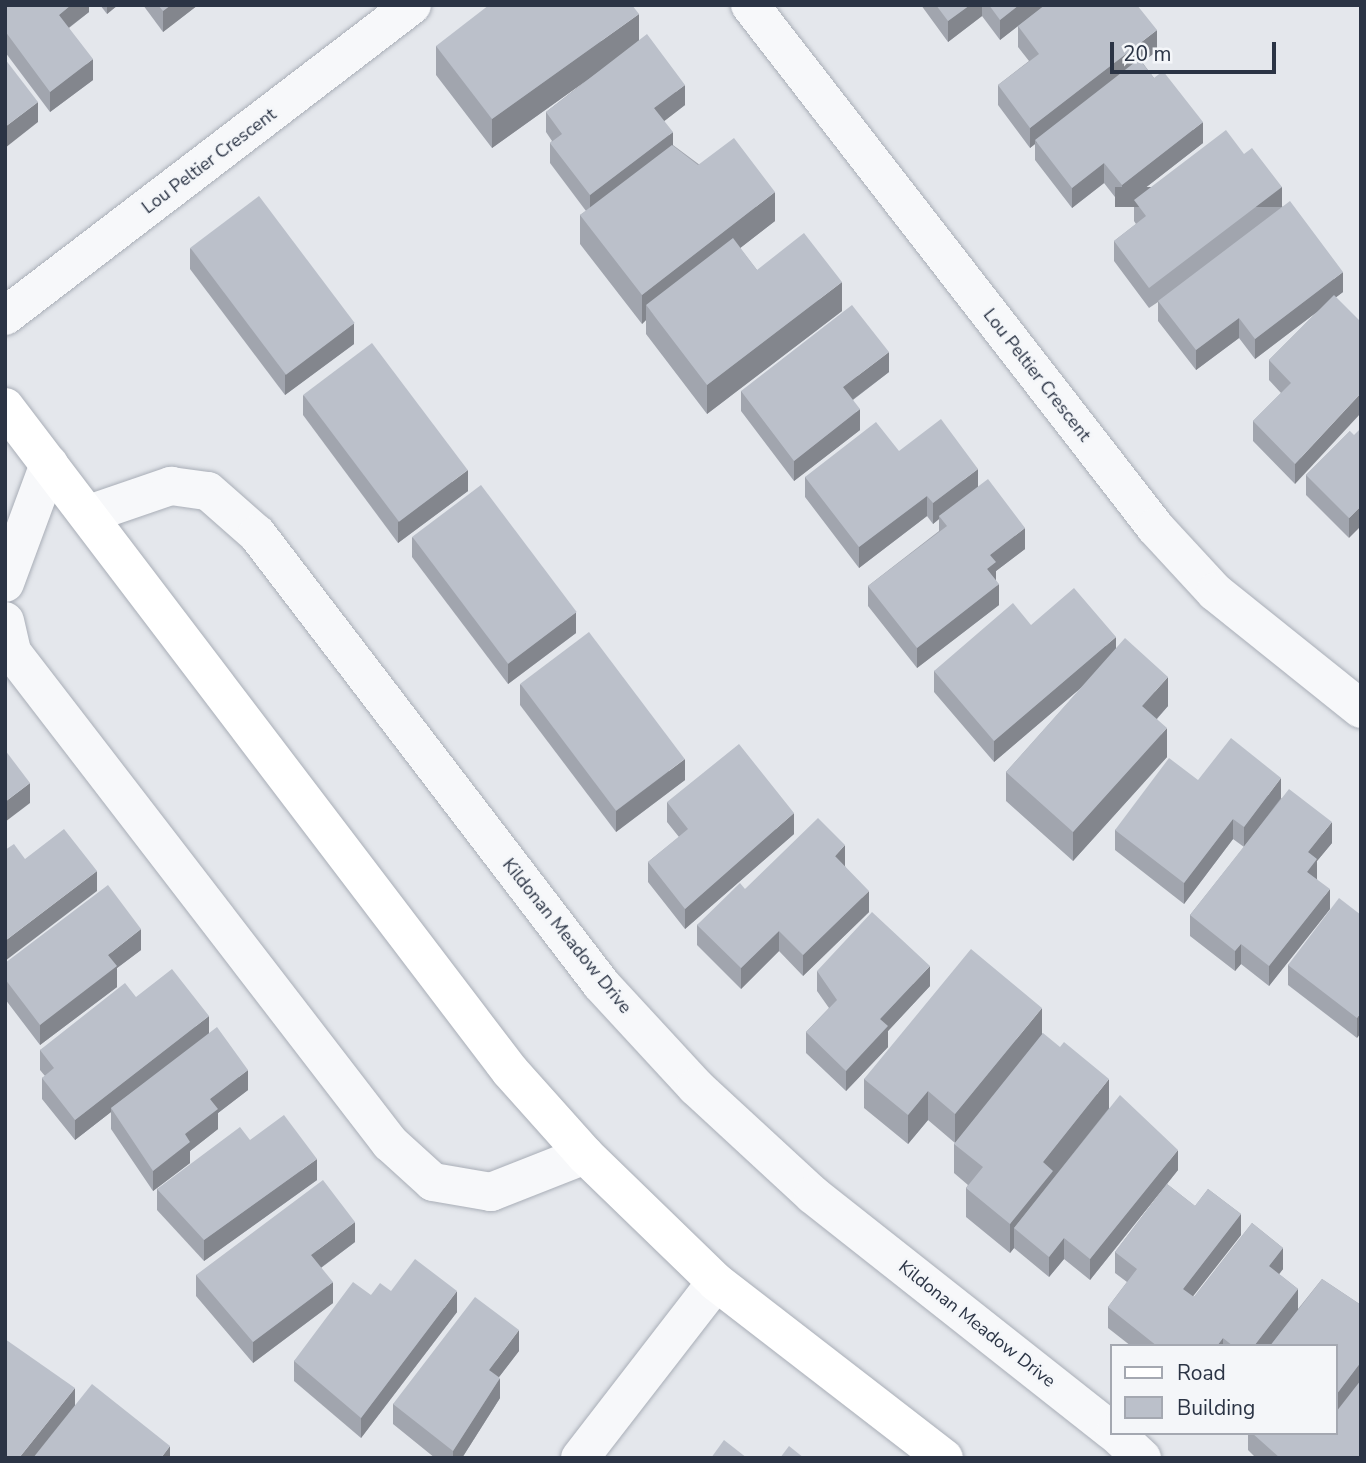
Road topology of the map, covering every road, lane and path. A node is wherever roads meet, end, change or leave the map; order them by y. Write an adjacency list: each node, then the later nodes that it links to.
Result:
1 (412, 5): 3 (street, Lou Peltier Crescent)
2 (750, 5): 9 (street, Lou Peltier Crescent)
3 (5, 316)
4 (5, 407): 5 (street)
5 (50, 464): 6 (street); 7 (street)
6 (89, 514): 10 (street); 12 (street, Kildonan Meadow Drive)
7 (5, 583)
8 (5, 621): 10 (street)
9 (1361, 709)
10 (585, 1155): 11 (street)
11 (716, 1282): 14 (street); 15 (street)
12 (1110, 1429)
13 (1117, 1435): 16 (street, Kildonan Meadow Drive)
14 (580, 1458)
15 (944, 1458)
16 (1142, 1458)

